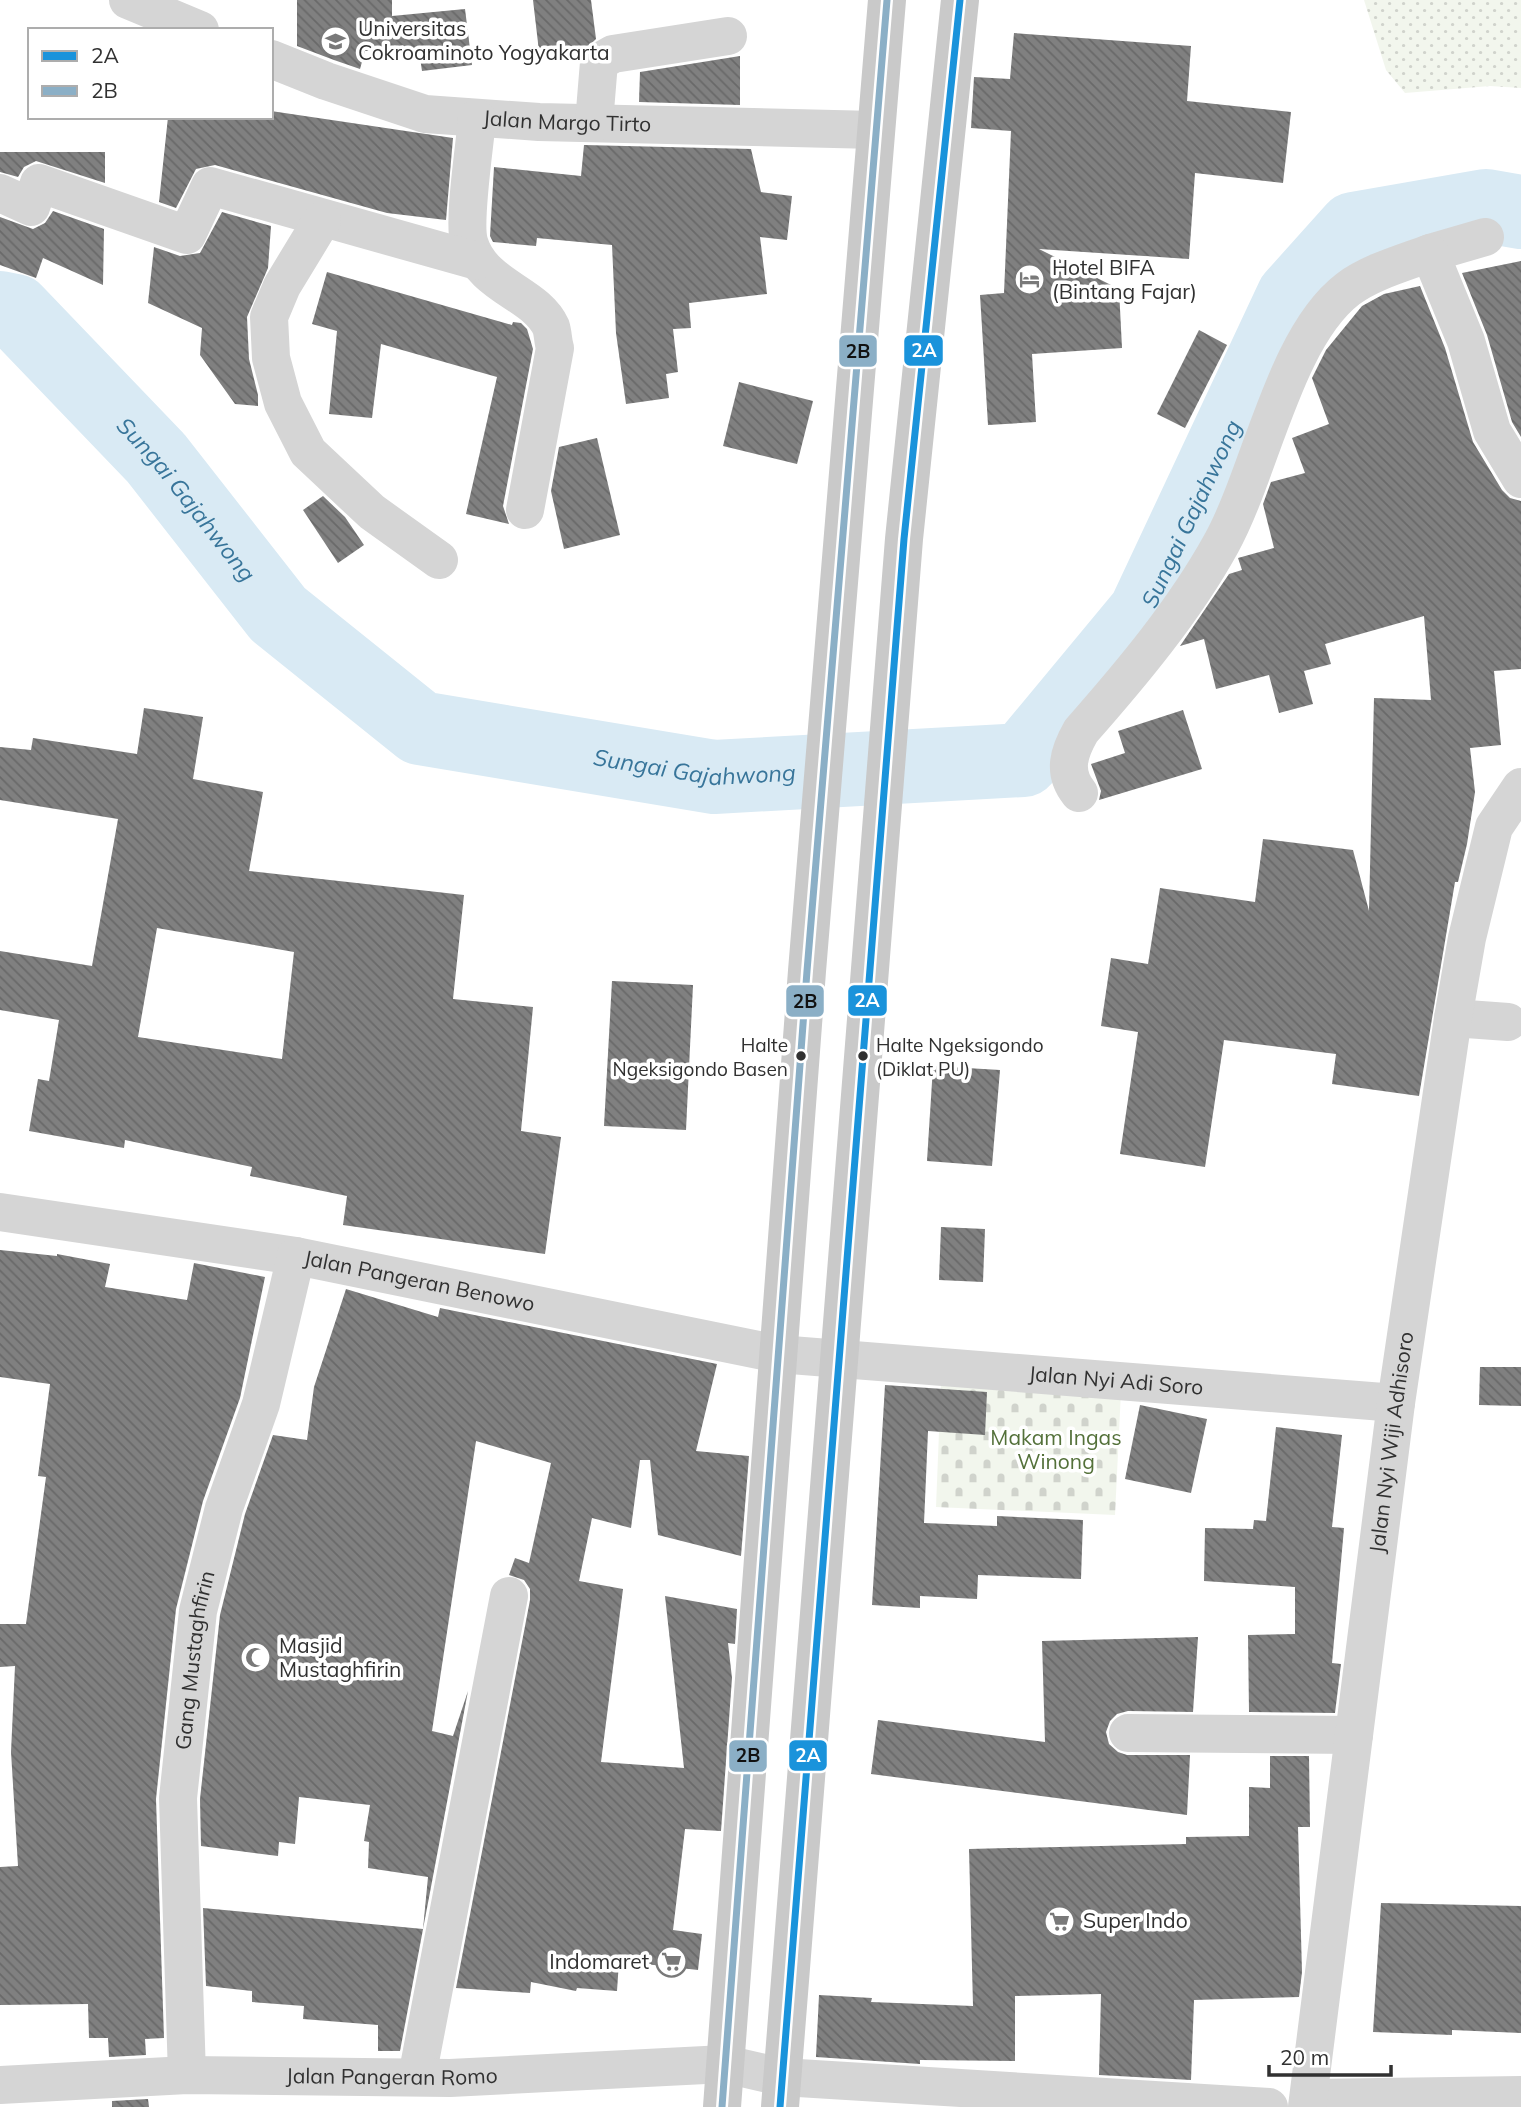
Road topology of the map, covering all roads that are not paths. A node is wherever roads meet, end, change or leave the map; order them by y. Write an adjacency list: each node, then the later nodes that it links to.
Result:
1 (128, 0): 4 (street)
2 (887, 0): 9 (main road)
3 (960, 0): 25 (main road)
4 (195, 28)
5 (728, 36): 8 (street)
6 (273, 60): 7 (street, Jalan Margo Tirto)
7 (477, 118): 8 (street, Jalan Margo Tirto); 14 (street)
8 (594, 123): 9 (street, Jalan Margo Tirto)
9 (875, 130): 24 (main road)
10 (0, 193): 11 (street)
11 (322, 220): 14 (street); 17 (street)
12 (1485, 237): 13 (street)
13 (1430, 253): 15 (street); 19 (street)
14 (477, 261): 16 (street)
15 (1521, 479)
16 (525, 510)
17 (439, 560)
18 (1521, 787): 20 (street, Jalan Nyi Wiji Adhisoro)
19 (1079, 793)
20 (1453, 1018): 21 (street); 26 (street, Jalan Nyi Wiji Adhisoro)
21 (1508, 1022)
22 (0, 1212): 23 (street, Jalan Pangeran Benowo)
23 (296, 1256): 24 (street, Jalan Pangeran Benowo); 31 (street, Gang Mustaghfirin)
24 (778, 1354): 25 (street, Jalan Pangeran Benowo); 30 (main road)
25 (838, 1361): 26 (street, Jalan Nyi Adi Soro); 34 (main road)
26 (1396, 1403): 29 (street, Jalan Nyi Wiji Adhisoro)
27 (509, 1596): 33 (street)
28 (1128, 1733): 29 (street)
29 (1354, 1735): 37 (street, Jalan Nyi Wiji Adhisoro)
30 (725, 2064): 33 (street, Jalan Pangeran Romo); 34 (street, Jalan Pangeran Romo); 38 (main road)
31 (187, 2076): 33 (street, Jalan Pangeran Romo); 35 (street, Jalan Pangeran Romo)
32 (0, 2085): 35 (street, Jalan Pangeran Romo)
33 (436, 2087)
34 (781, 2092): 39 (street, Jalan Pangeran Romo)
35 (96, 2093)
36 (1509, 2099): 37 (street)
37 (1308, 2102)
38 (722, 2107)
39 (1269, 2107)

